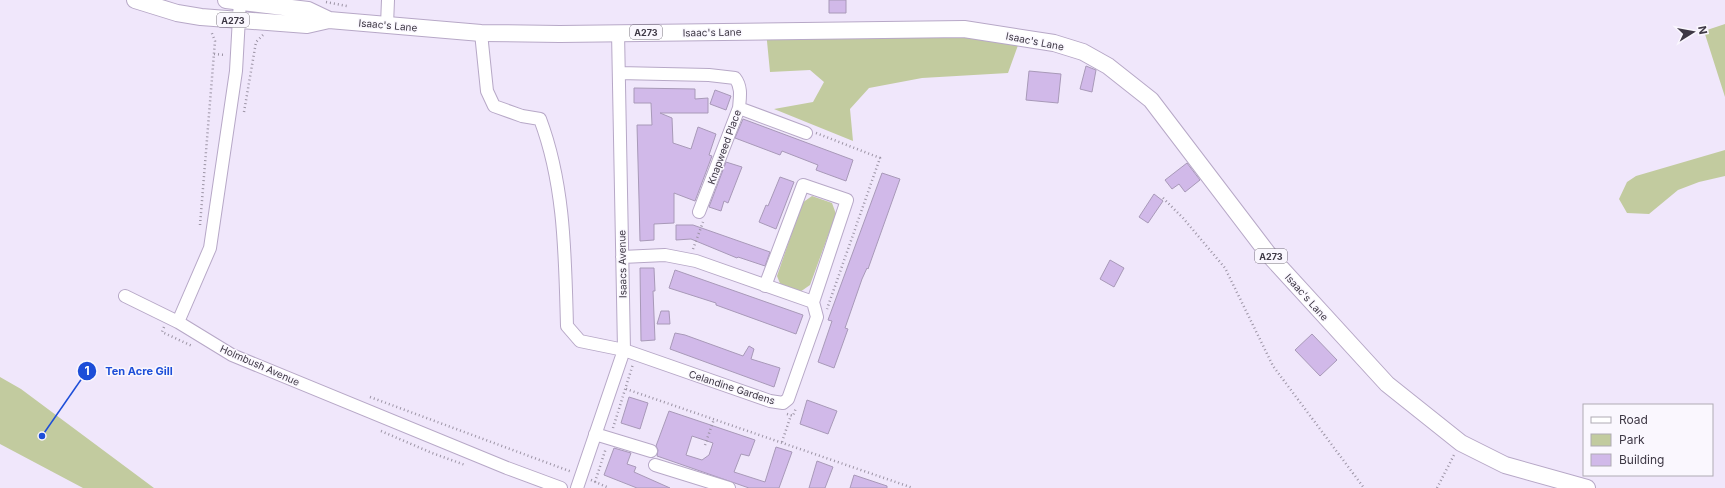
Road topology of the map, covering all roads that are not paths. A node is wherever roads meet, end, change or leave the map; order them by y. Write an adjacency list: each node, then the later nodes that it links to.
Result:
1 (139, 0): 4 (main road, Isaac's Lane / A273)
2 (388, 0): 6 (street)
3 (235, 1): 4 (street); 5 (main road, Isaac's Lane / A273)
4 (240, 20): 5 (main road, Isaac's Lane / A273); 17 (street)
5 (329, 20): 6 (main road, Isaac's Lane / A273)
6 (387, 25): 8 (main road, Isaac's Lane / A273)
7 (618, 32): 8 (main road, Isaac's Lane / A273); 9 (street, Isaacs Avenue); 25 (main road, Isaac's Lane / A273)
8 (482, 33): 18 (street)
9 (619, 73): 10 (street, Knapweed Place); 13 (street, Isaacs Avenue)
10 (738, 108): 11 (street); 12 (street, Knapweed Place)
11 (806, 132)
12 (700, 212)
13 (622, 257): 14 (street); 18 (street, Isaacs Avenue)
14 (765, 286): 16 (street); 16 (street, Celandine Gardens)
15 (125, 296): 17 (street, Holmbush Avenue)
16 (813, 302): 18 (street, Celandine Gardens)
17 (173, 319): 22 (street, Holmbush Avenue)
18 (624, 350): 19 (street, Isaacs Avenue)
19 (595, 434): 20 (street); 23 (street, Isaacs Avenue)
20 (651, 451)
21 (655, 465): 24 (street)
22 (561, 488)
23 (577, 488)
24 (729, 488)
25 (1587, 488)

